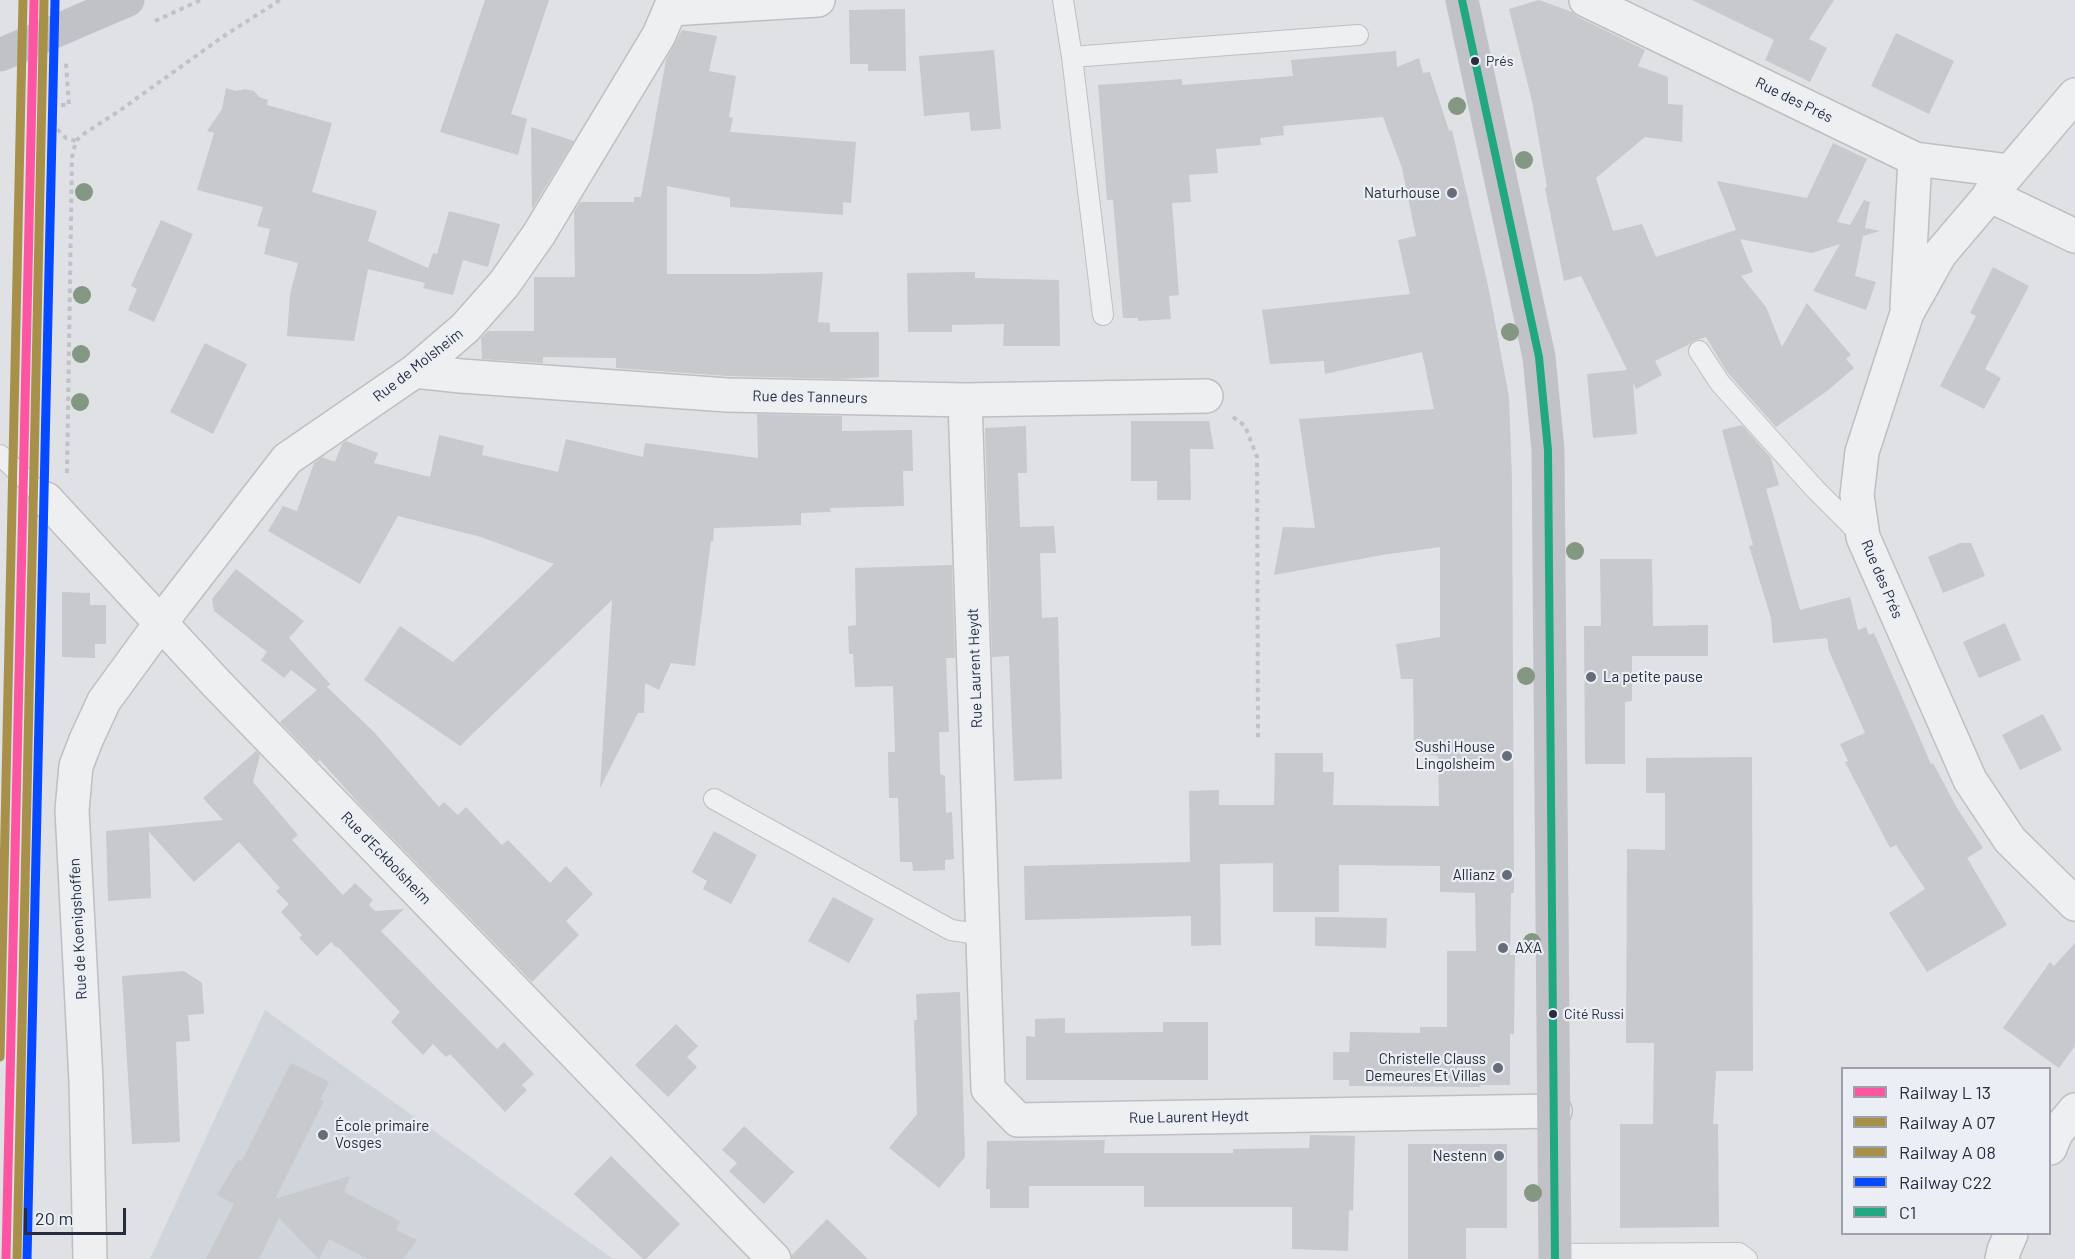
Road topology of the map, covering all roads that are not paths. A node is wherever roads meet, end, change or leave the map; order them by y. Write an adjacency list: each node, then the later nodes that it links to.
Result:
1 (128, 0): 8 (main road)
2 (818, 0): 6 (street, Rue de Molsheim)
3 (1063, 0): 9 (lane)
4 (1462, 0): 28 (main road)
5 (1586, 0): 11 (street, Rue des Prés)
6 (672, 5): 17 (street, Rue de Molsheim)
7 (1358, 34): 9 (lane)
8 (0, 55)
9 (1072, 57): 15 (lane)
10 (2075, 95): 12 (street, Rue des Prés)
11 (1915, 159): 12 (street, Rue des Prés); 14 (street)
12 (2000, 183): 13 (street); 14 (street, Rue des Prés)
13 (2075, 236)
14 (1907, 313): 22 (street, Rue des Prés)
15 (1103, 315)
16 (1699, 351): 22 (lane)
17 (415, 371): 19 (street, Rue des Tanneurs); 23 (street, Rue de Molsheim)
18 (1206, 396): 19 (street, Rue des Tanneurs)
19 (965, 400): 26 (street, Rue Laurent Heydt)
20 (0, 455): 21 (lane, Rue d'Eckbolsheim)
21 (57, 509): 23 (street, Rue d'Eckbolsheim)
22 (1863, 537): 25 (street, Rue des Prés)
23 (161, 623): 32 (street, Rue de Koenigshoffen); 33 (street, Rue d'Eckbolsheim)
24 (714, 799): 26 (lane)
25 (2075, 904)
26 (984, 935): 28 (street, Rue Laurent Heydt)
27 (2075, 1110): 29 (street)
28 (1555, 1111): 31 (main road)
29 (2051, 1144)
30 (2010, 1235): 35 (street)
31 (1555, 1256): 34 (lane)
32 (90, 1259)
33 (774, 1259)
34 (1747, 1259)
35 (2002, 1259)

